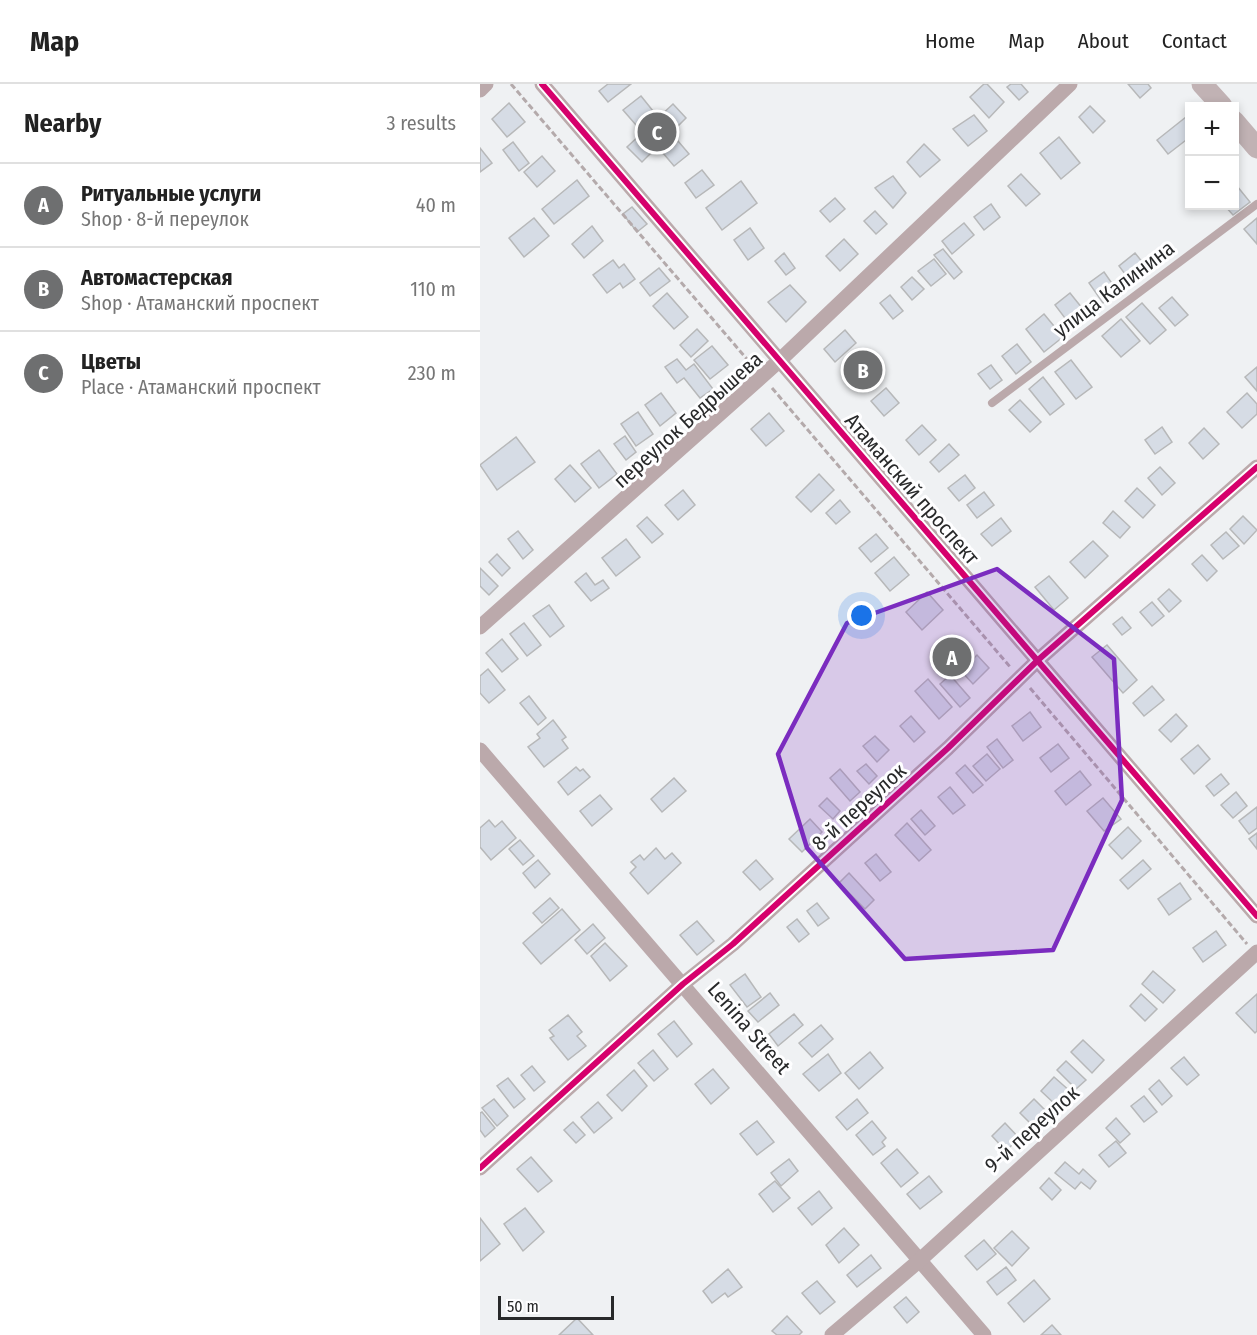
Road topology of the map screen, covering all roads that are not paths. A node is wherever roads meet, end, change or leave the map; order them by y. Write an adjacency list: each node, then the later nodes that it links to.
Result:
1 (486, 84): 5 (street)
2 (542, 84): 10 (street, Атаманский проспект)
3 (1070, 84): 10 (street, переулок Бедрышева)
4 (1202, 84): 6 (main road)
5 (480, 90)
6 (1218, 102)
7 (1239, 127): 8 (main road)
8 (1257, 147)
9 (1257, 204): 11 (lane, улица Калинина)
10 (778, 360): 13 (street, переулок Бедрышева); 14 (street, Атаманский проспект)
11 (993, 403)
12 (1257, 467): 14 (street, 8-й переулок)
13 (480, 627)
14 (1038, 660): 16 (street, Атаманский проспект); 18 (street, 8-й переулок)
15 (480, 750): 18 (street, Lenina Street)
16 (1257, 916)
17 (1256, 953): 20 (street, 9-й переулок)
18 (683, 984): 19 (street, 8-й переулок); 20 (street, Lenina Street)
19 (480, 1168)
20 (920, 1260): 21 (street, 9-й переулок); 22 (street, Lenina Street)
21 (832, 1335)
22 (984, 1335)

